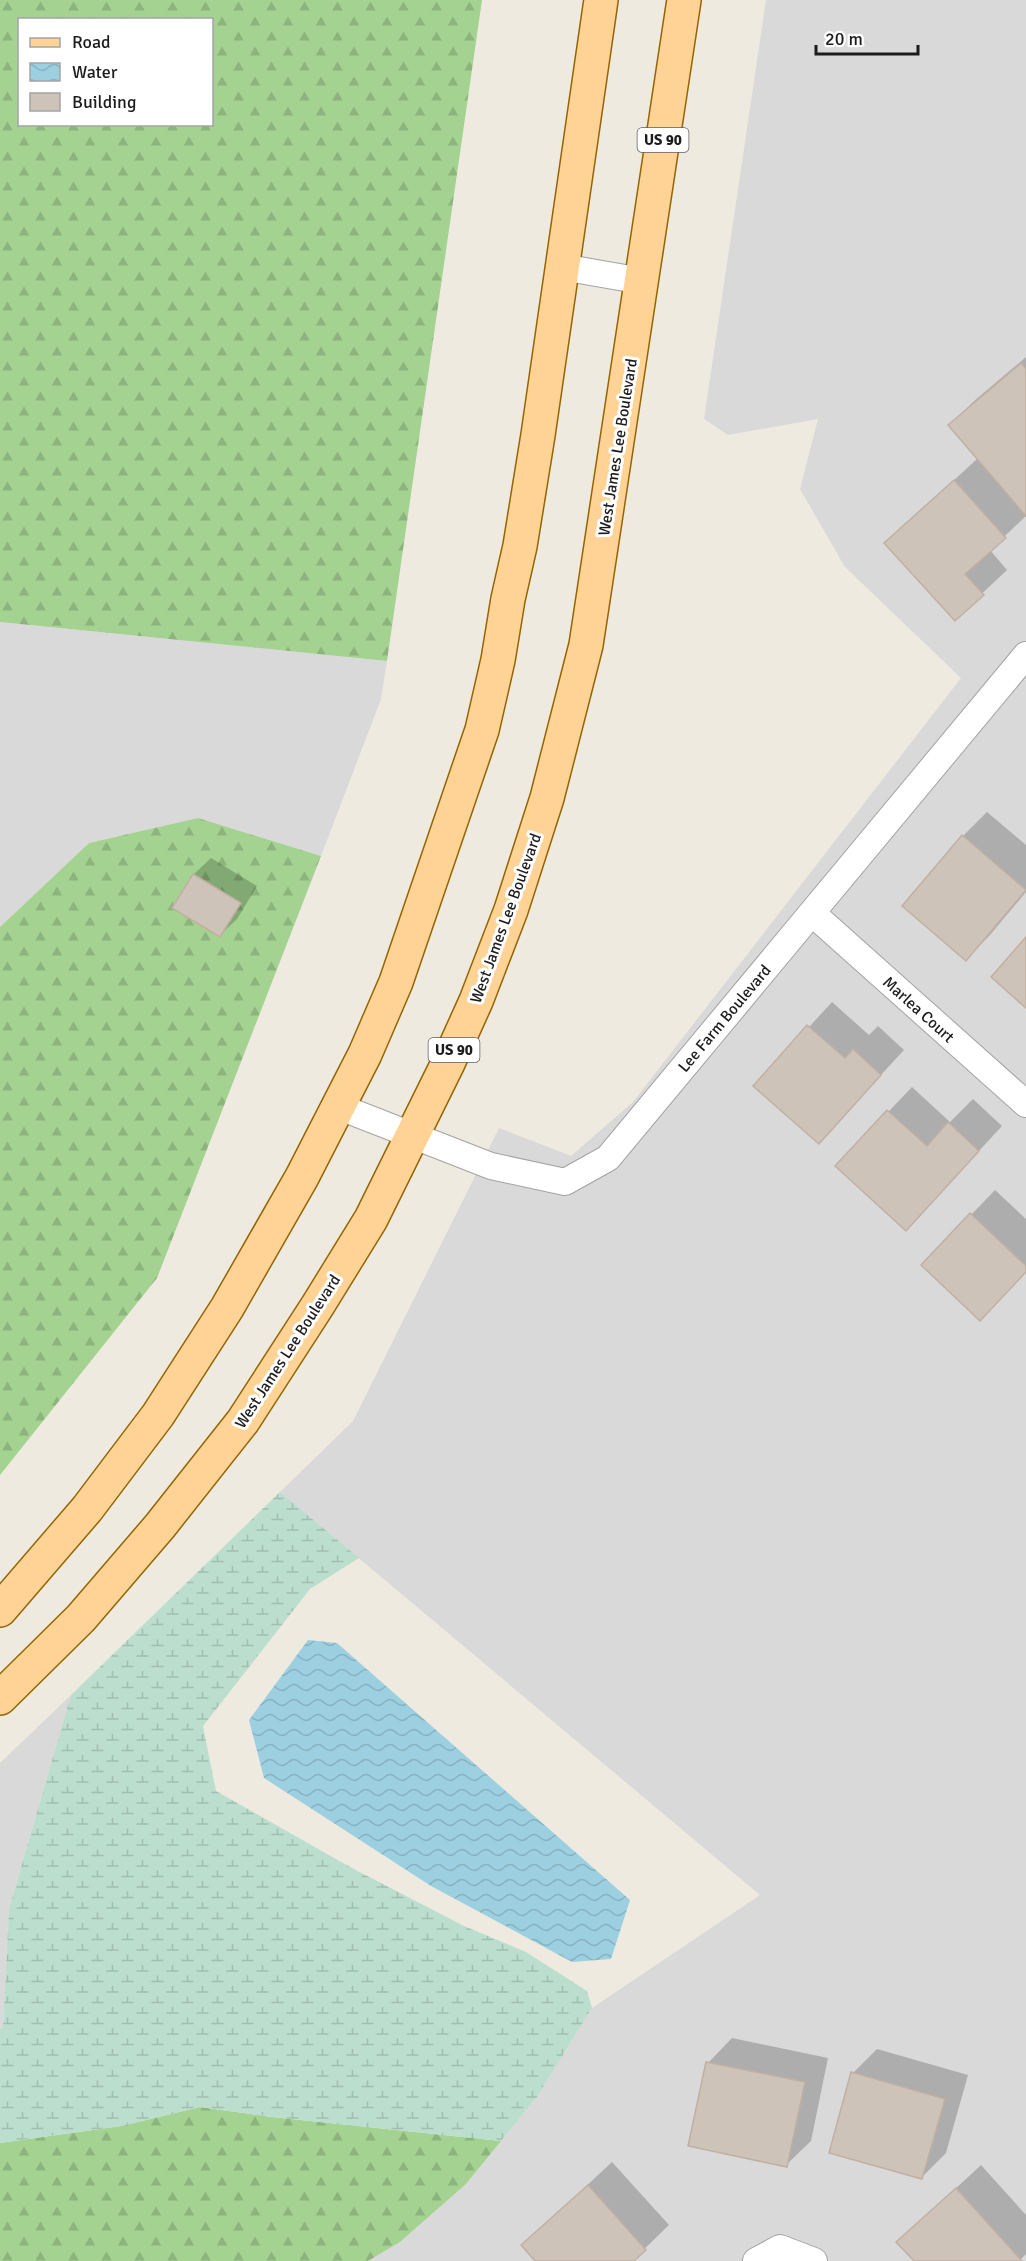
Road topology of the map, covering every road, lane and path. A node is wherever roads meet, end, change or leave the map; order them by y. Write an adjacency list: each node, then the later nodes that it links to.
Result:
1 (601, 0): 3 (main road)
2 (684, 0): 4 (main road, West James Lee Boulevard / US 90)
3 (562, 267): 4 (street); 8 (main road)
4 (642, 281): 9 (main road, West James Lee Boulevard / US 90)
5 (1026, 655): 6 (street, Lee Farm Boulevard)
6 (812, 913): 7 (street, Marlea Court); 9 (street, Lee Farm Boulevard)
7 (1026, 1104)
8 (338, 1106): 9 (street, Lee Farm Boulevard); 10 (main road)
9 (412, 1136): 11 (main road, West James Lee Boulevard / US 90)
10 (0, 1610)
11 (0, 1698)
12 (756, 2261): 13 (street)
13 (814, 2261)

